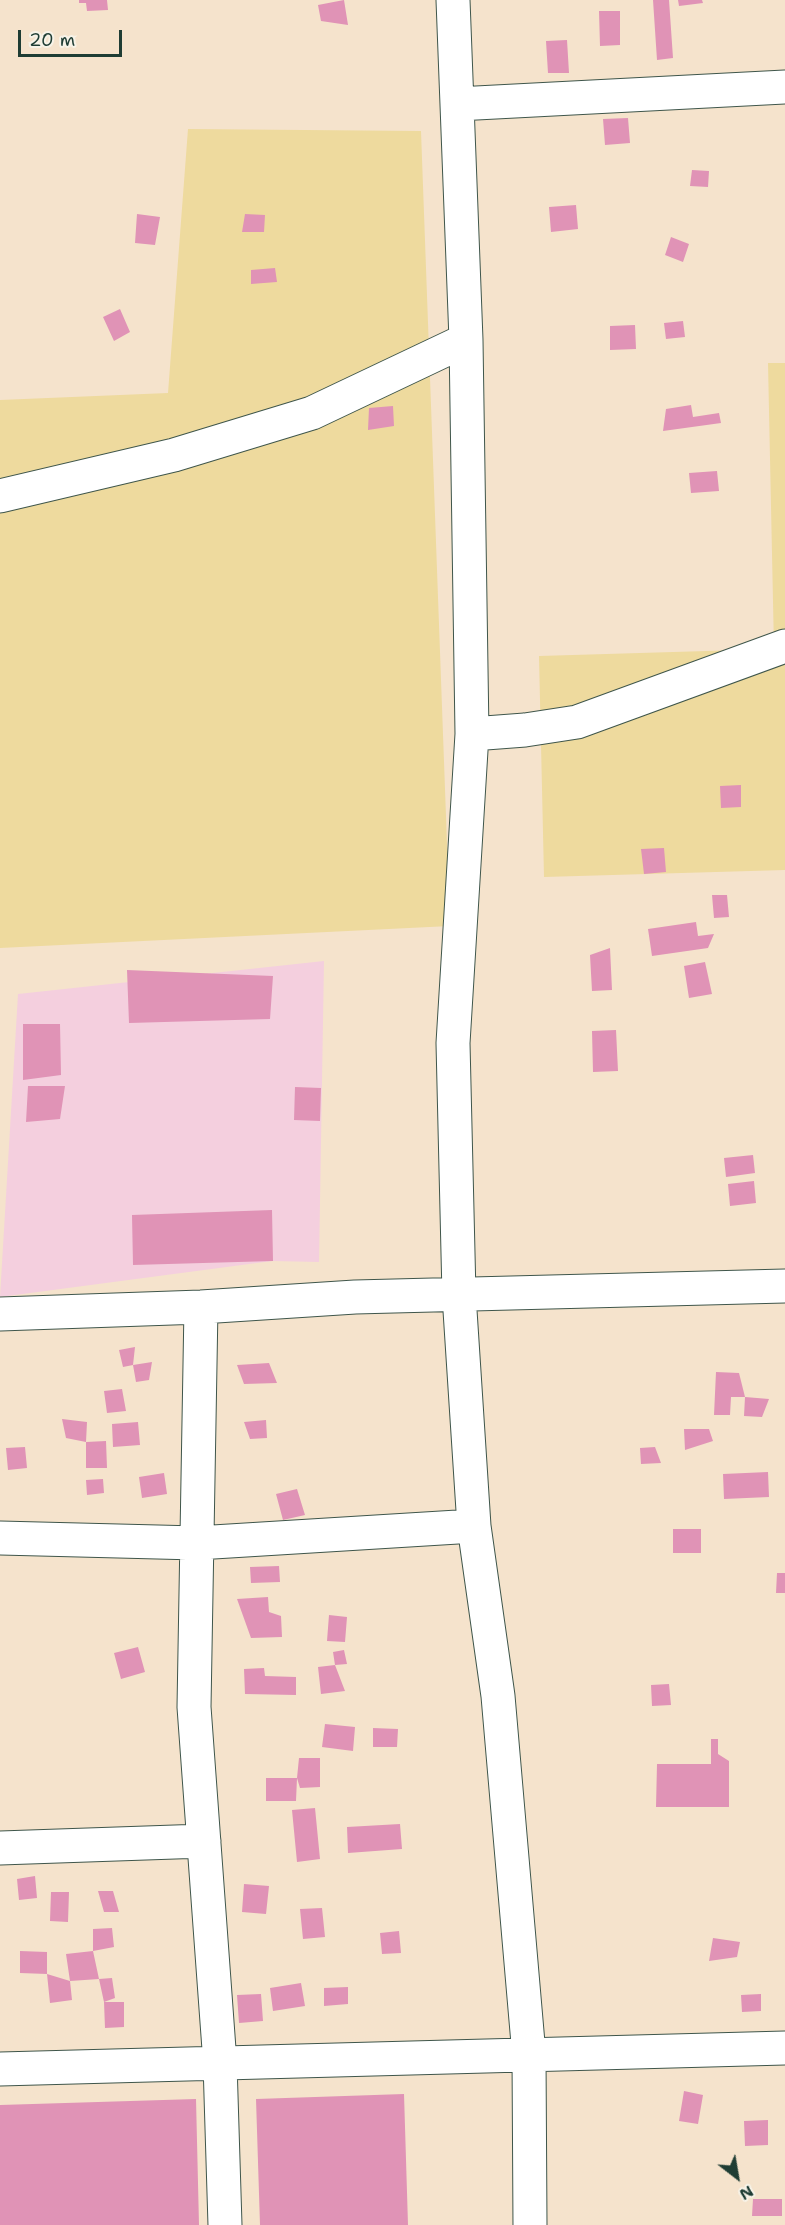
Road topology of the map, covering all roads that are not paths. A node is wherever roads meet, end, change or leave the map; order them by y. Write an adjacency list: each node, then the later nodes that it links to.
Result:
1 (453, 0): 3 (street)
2 (785, 87): 3 (street)
3 (457, 104): 4 (street)
4 (466, 340): 5 (street); 7 (street)
5 (0, 496)
6 (785, 646): 7 (street)
7 (472, 734): 9 (street)
8 (785, 1286): 9 (street)
9 (459, 1295): 10 (street); 12 (street)
10 (201, 1307): 11 (street); 14 (street)
11 (0, 1314)
12 (474, 1526): 14 (street); 18 (street)
13 (0, 1538): 14 (street)
14 (197, 1543): 15 (street)
15 (204, 1841): 16 (street); 19 (street)
16 (0, 1848)
17 (785, 2048): 18 (street)
18 (529, 2055): 19 (street); 22 (street)
19 (220, 2063): 20 (street); 21 (street)
20 (0, 2068)
21 (225, 2225)
22 (530, 2225)

